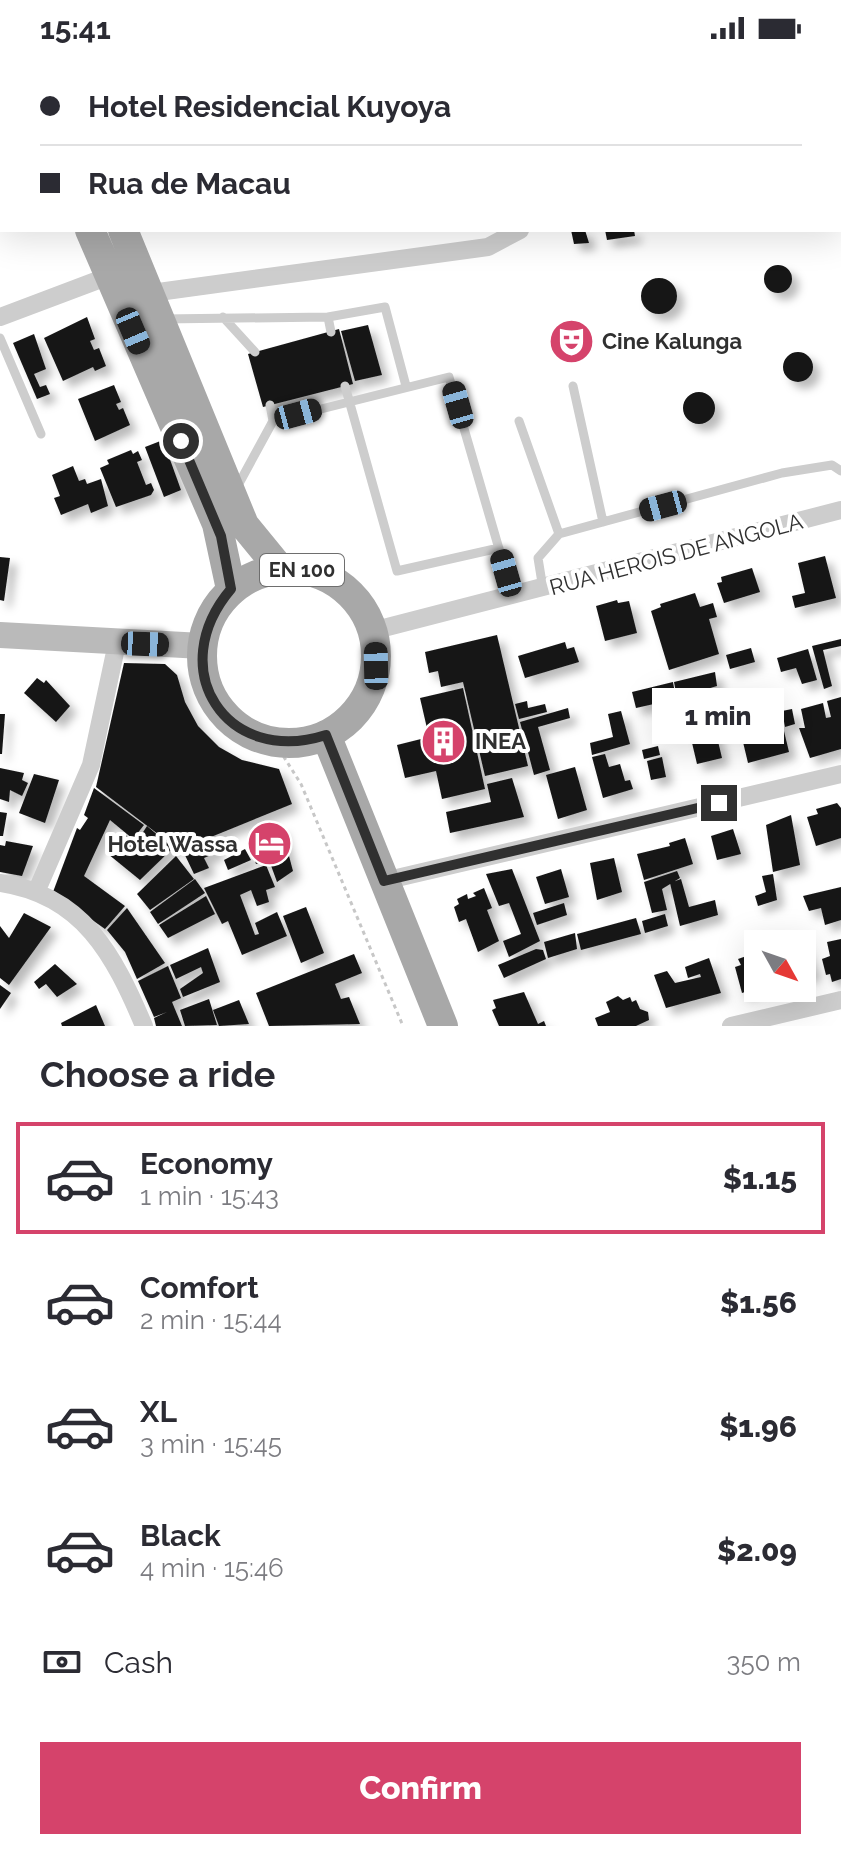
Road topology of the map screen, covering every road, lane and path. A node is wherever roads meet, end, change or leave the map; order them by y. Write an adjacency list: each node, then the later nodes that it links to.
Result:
1 (91, 232): 4 (main road, EN 100)
2 (124, 232): 5 (main road, EN 100)
3 (517, 232): 5 (street)
4 (109, 276): 6 (street); 27 (main road, EN 100)
5 (156, 306): 7 (lane); 21 (main road, EN 100)
6 (0, 317)
7 (223, 317): 8 (lane); 11 (lane)
8 (328, 317): 9 (lane); 13 (lane)
9 (331, 332)
10 (0, 338): 19 (lane)
11 (255, 352)
12 (345, 386): 15 (lane)
13 (406, 386): 15 (lane); 25 (lane)
14 (573, 386): 23 (lane)
15 (347, 401): 17 (lane); 25 (lane)
16 (270, 405): 17 (lane)
17 (273, 421): 21 (lane)
18 (519, 421): 24 (lane)
19 (41, 434)
20 (841, 471): 23 (lane)
21 (232, 497): 26 (main road, EN 100)
22 (841, 510): 28 (street, RUA HEROIS DE ANGOLA)
23 (603, 522): 24 (lane)
24 (559, 534): 28 (lane)
25 (499, 548): 29 (lane)
26 (280, 569): 27 (main road, EN 100); 30 (main road, EN 100)
27 (231, 589): 33 (main road, EN 100)
28 (543, 589): 29 (street, RUA HEROIS DE ANGOLA)
29 (513, 597): 30 (street, RUA HEROIS DE ANGOLA)
30 (372, 631): 34 (main road, EN 100)
31 (0, 635): 32 (street)
32 (117, 643): 33 (street); 39 (street)
33 (202, 646): 35 (main road, EN 100)
34 (326, 735): 35 (main road, EN 100); 37 (main road)
35 (275, 743): 42 (path)
36 (841, 774): 37 (street)
37 (384, 881): 43 (main road)
38 (0, 883): 39 (street)
39 (37, 890): 41 (street)
40 (841, 1000): 44 (street)
41 (144, 1026)
42 (403, 1026)
43 (443, 1026)
44 (731, 1026)

